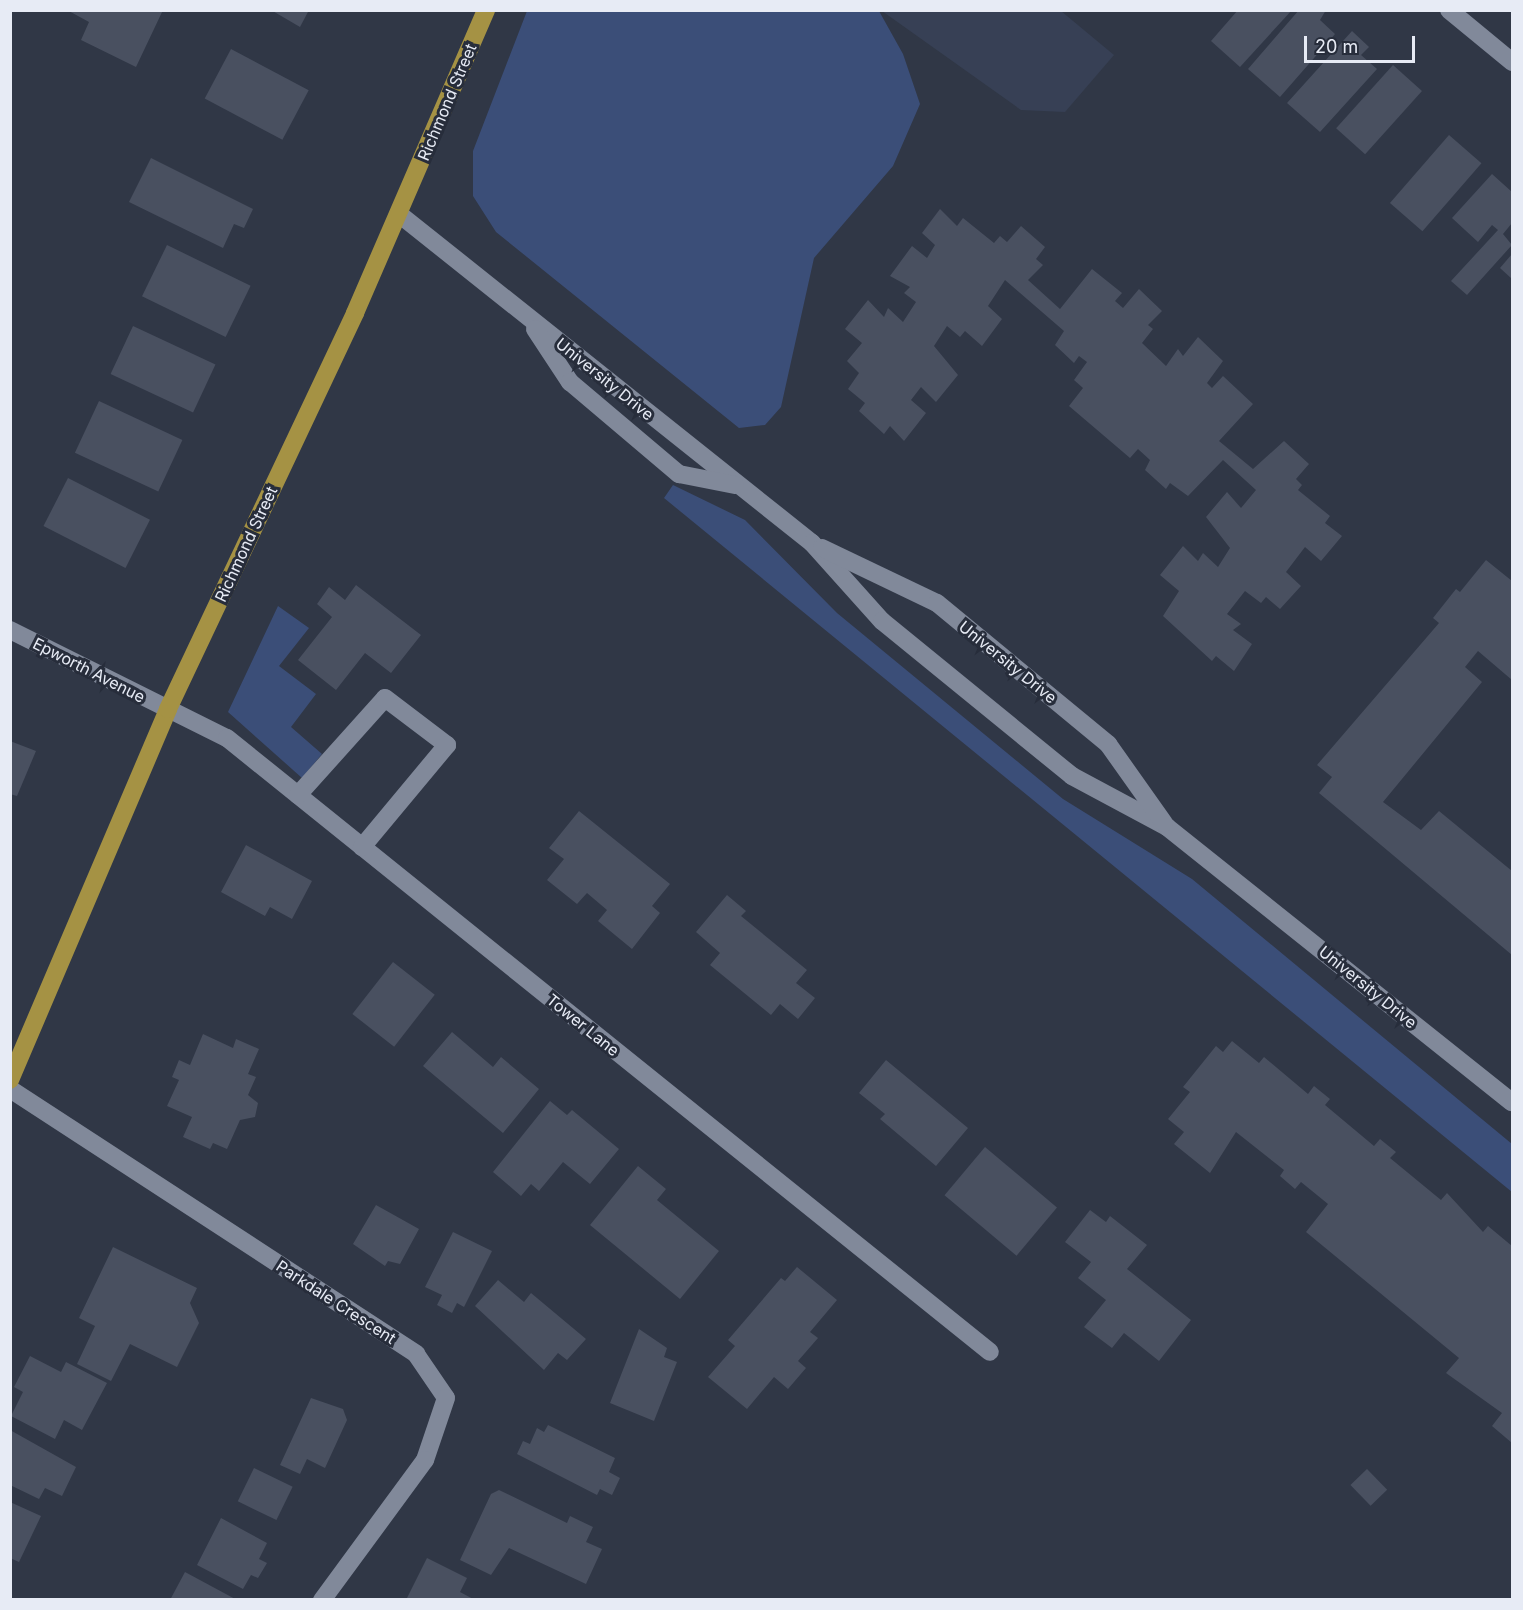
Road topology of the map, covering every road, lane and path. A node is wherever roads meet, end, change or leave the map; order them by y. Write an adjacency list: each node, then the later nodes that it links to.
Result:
1 (486, 10): 4 (main road, Richmond Street)
2 (1449, 10): 3 (street)
3 (1512, 62)
4 (399, 214): 5 (street, University Drive); 9 (main road, Richmond Street)
5 (526, 315): 6 (street, University Drive); 6 (street)
6 (740, 486): 7 (street, University Drive)
7 (812, 543): 11 (street, University Drive); 11 (street, University Drive)
8 (10, 630): 9 (street, Epworth Avenue)
9 (168, 710): 10 (street, Tower Lane); 13 (main road, Richmond Street)
10 (298, 795): 12 (street, Tower Lane); 12 (street)
11 (1167, 827): 15 (street, University Drive)
12 (362, 847): 16 (street, Tower Lane)
13 (10, 1080)
14 (10, 1089): 17 (street, Parkdale Crescent)
15 (1512, 1102)
16 (990, 1352)
17 (322, 1599)

